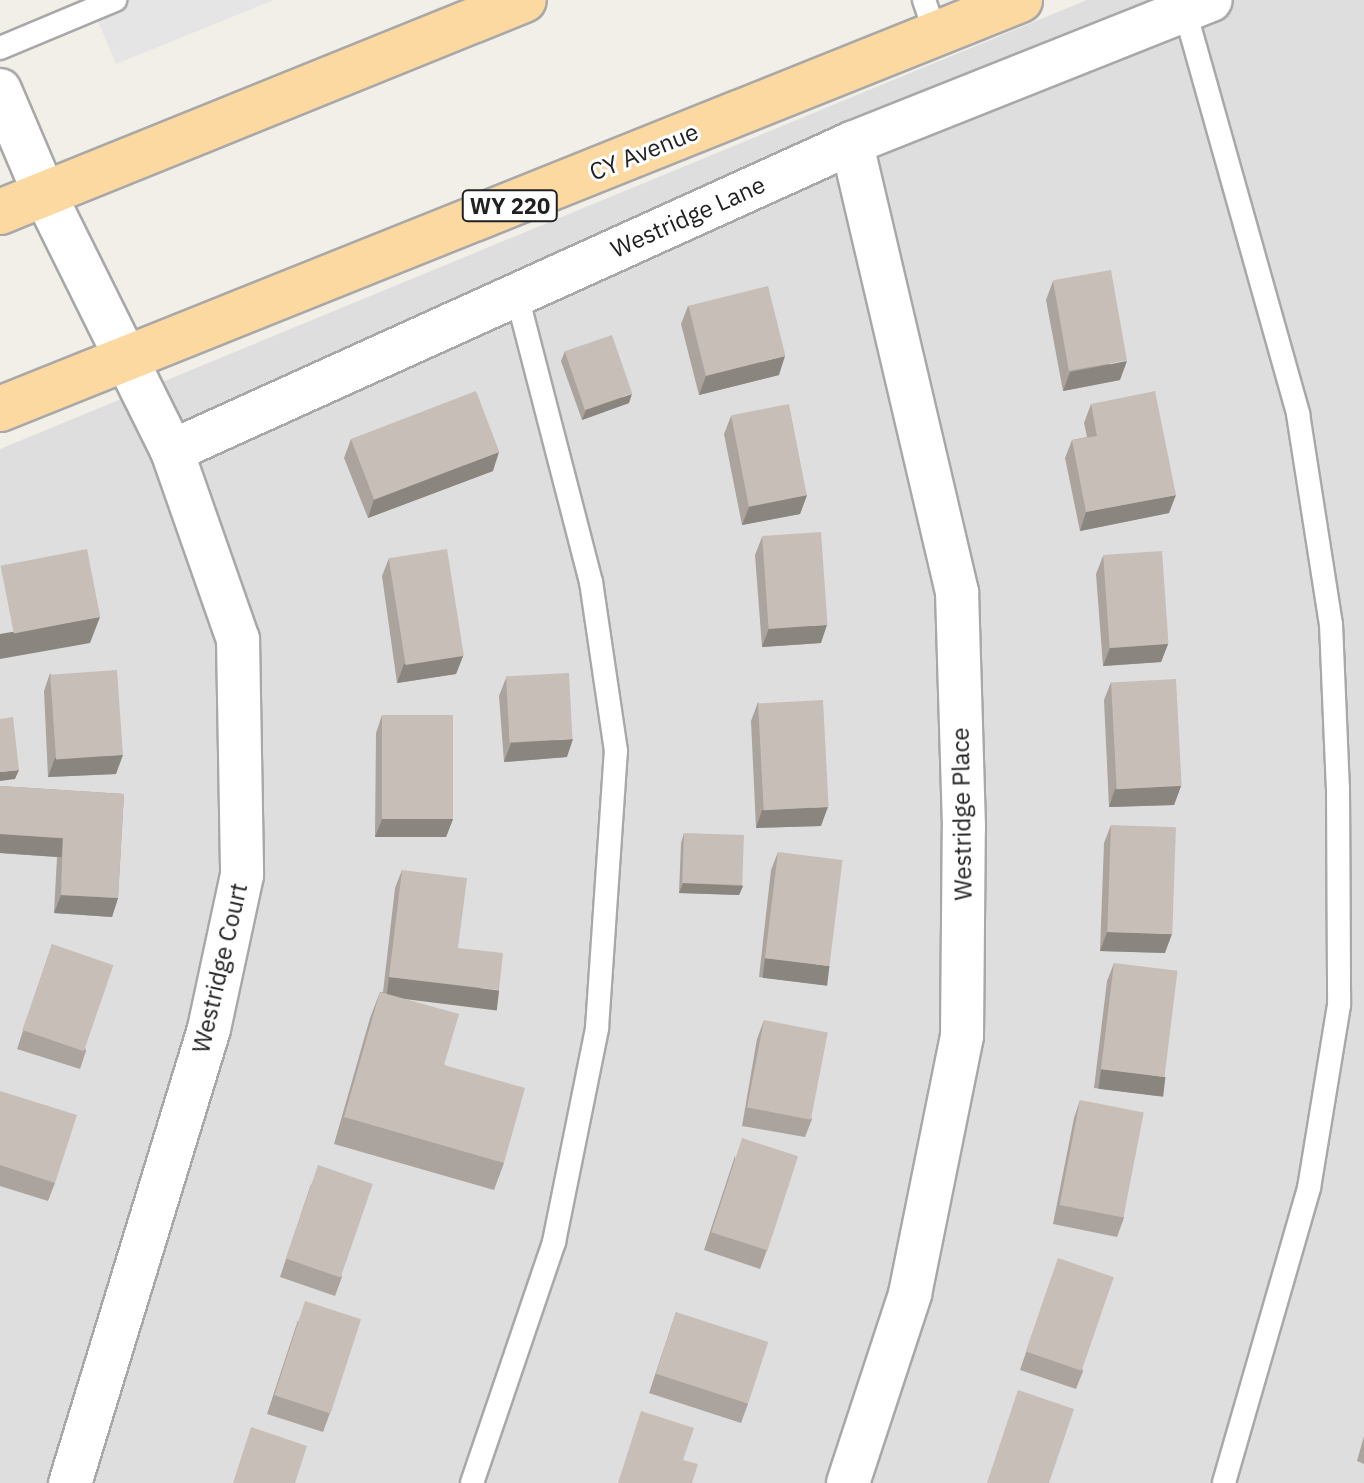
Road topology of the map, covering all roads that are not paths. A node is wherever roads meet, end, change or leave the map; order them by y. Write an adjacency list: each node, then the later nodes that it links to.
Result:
1 (115, 0): 6 (lane)
2 (524, 0): 9 (main road)
3 (1020, 0): 5 (main road, CY Avenue / WY 220)
4 (1198, 5): 8 (street, Westridge Lane); 18 (lane)
5 (930, 17): 12 (main road, CY Avenue / WY 220)
6 (0, 48)
7 (0, 90): 9 (street, Westridge Court)
8 (852, 143): 11 (street, Westridge Lane); 17 (street, Westridge Place)
9 (43, 191): 10 (main road); 12 (street, Westridge Court)
10 (0, 212)
11 (517, 295): 14 (street, Westridge Lane); 16 (lane)
12 (124, 361): 13 (main road, CY Avenue / WY 220); 14 (street, Westridge Court)
13 (0, 409)
14 (172, 451): 15 (street, Westridge Court)
15 (70, 1483)
16 (472, 1483)
17 (848, 1483)
18 (1224, 1483)

